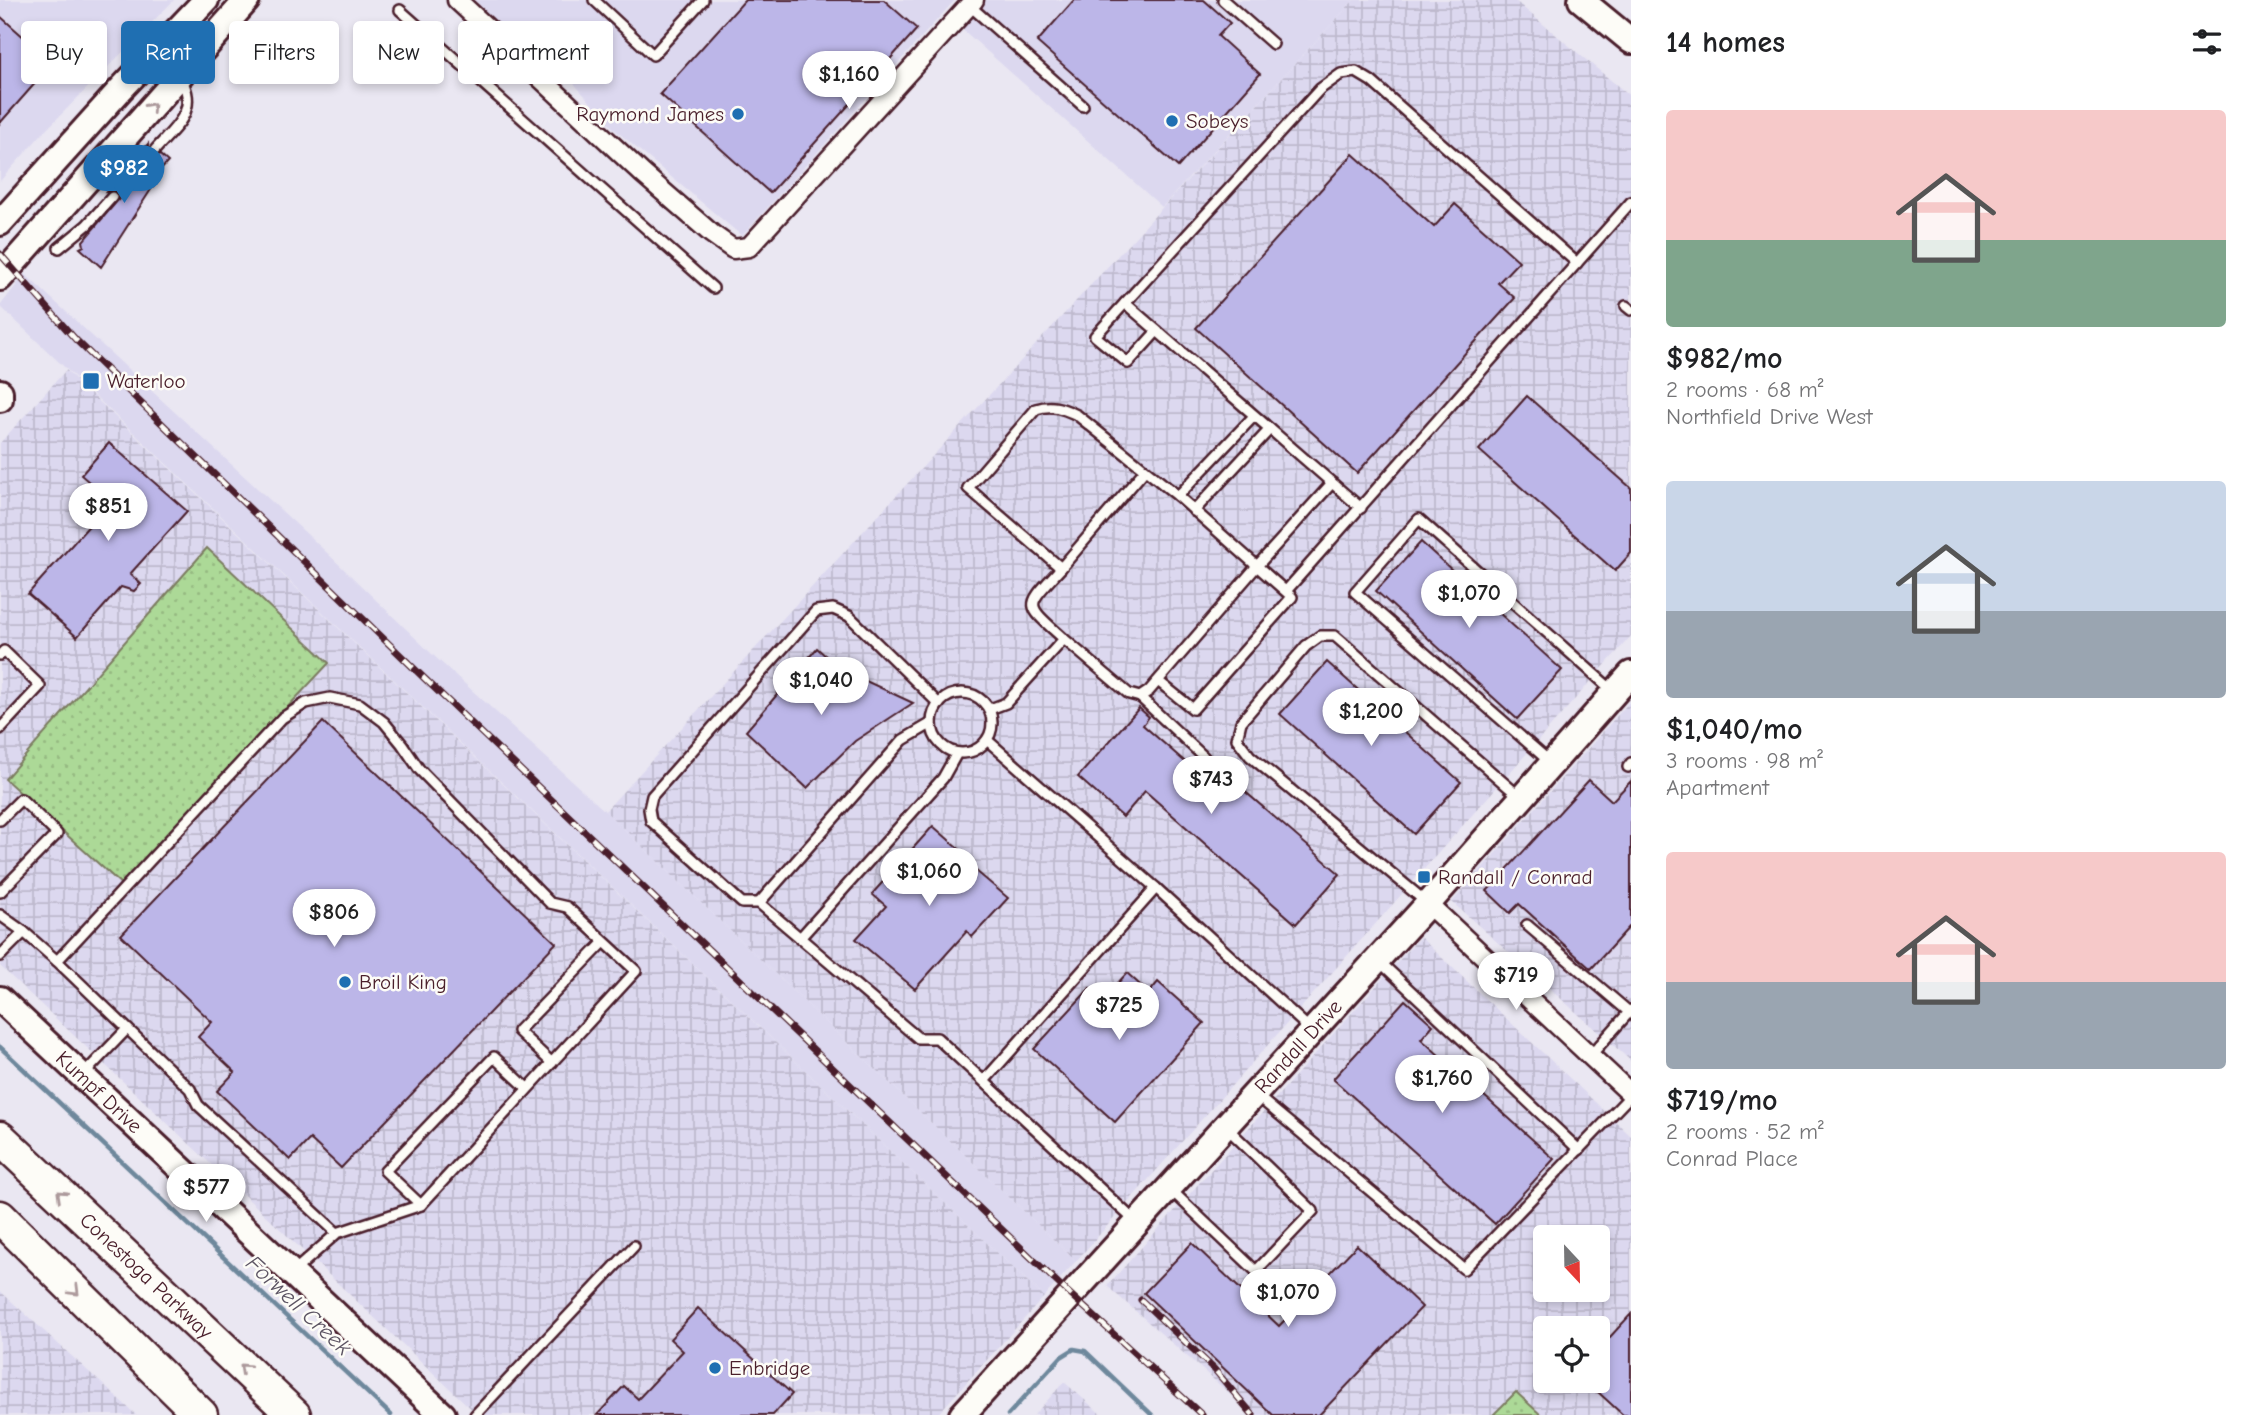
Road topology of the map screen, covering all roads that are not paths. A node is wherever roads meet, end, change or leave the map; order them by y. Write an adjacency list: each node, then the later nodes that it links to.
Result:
1 (206, 0): 10 (street)
2 (247, 0): 11 (street)
3 (457, 0): 8 (street)
4 (594, 0): 5 (lane)
5 (703, 0)
6 (1223, 0): 13 (lane)
7 (1581, 0): 12 (street)
8 (972, 3): 17 (lane)
9 (400, 10): 25 (lane)
10 (186, 21)
11 (215, 35)
12 (1631, 41)
13 (1273, 44)
14 (126, 84): 21 (street)
15 (172, 84): 22 (street, one-way to 15)
16 (184, 84): 18 (lane)
17 (1083, 106)
18 (155, 150)
19 (112, 197): 22 (lane)
20 (1631, 202): 23 (lane)
21 (7, 215): 22 (street)
22 (49, 240): 24 (street)
23 (1577, 263): 26 (lane); 35 (lane)
24 (0, 278)
25 (713, 288)
26 (1125, 303): 27 (lane); 27 (lane)
27 (1157, 331): 30 (lane)
28 (0, 392): 29 (street)
29 (0, 399)
30 (1254, 416): 31 (lane); 34 (lane)
31 (1270, 429): 33 (lane); 36 (lane)
32 (1145, 470): 34 (lane); 38 (lane); 38 (lane)
33 (1332, 483): 35 (lane); 37 (lane)
34 (1178, 496): 36 (lane)
35 (1361, 508): 39 (lane)
36 (1194, 511): 37 (lane)
37 (1257, 566): 39 (lane); 43 (lane)
38 (1061, 568): 40 (lane)
39 (1286, 590): 43 (lane)
40 (1064, 639): 45 (lane); 47 (lane)
41 (0, 655): 49 (lane)
42 (1631, 674): 44 (street, Randall Drive)
43 (1158, 681): 45 (lane)
44 (1614, 693): 53 (street, Randall Drive); 53 (lane)
45 (1140, 697): 52 (lane)
46 (939, 704): 47 (lane); 48 (lane); 58 (lane)
47 (990, 709): 50 (lane)
48 (932, 723): 51 (lane); 58 (lane)
49 (0, 729)
50 (987, 740): 51 (lane); 56 (lane)
51 (957, 753): 63 (lane)
52 (1204, 758)
53 (1552, 763): 54 (street, Randall Drive)
54 (1521, 798): 59 (street, Randall Drive); 59 (lane)
55 (0, 820): 57 (lane)
56 (1156, 888): 71 (lane); 75 (lane)
57 (0, 892)
58 (759, 903): 63 (lane)
59 (1428, 904): 66 (street, Randall Drive); 72 (street)
60 (0, 915): 62 (lane)
61 (1527, 925): 69 (lane)
62 (24, 932): 65 (lane); 67 (lane)
63 (800, 938): 75 (lane)
64 (604, 942): 67 (lane); 73 (lane); 73 (lane)
65 (0, 956)
66 (1377, 959): 71 (street, Randall Drive); 81 (lane)
67 (57, 961): 70 (lane)
68 (0, 999): 74 (street, Kumpf Drive)
69 (1630, 1011): 72 (lane)
70 (127, 1029): 74 (lane); 86 (lane)
71 (1312, 1031): 78 (street, Randall Drive)
72 (1591, 1055): 76 (street)
73 (552, 1063): 77 (lane)
74 (82, 1076): 88 (street, Kumpf Drive)
75 (984, 1081): 85 (lane)
76 (1629, 1086): 81 (lane)
77 (527, 1088): 83 (lane); 83 (lane)
78 (1255, 1094): 79 (street, Randall Drive); 81 (lane)
79 (1225, 1126): 82 (street, Randall Drive); 82 (lane)
80 (0, 1138): 90 (highway, Conestoga Parkway, one-way to 80)
81 (1579, 1150)
82 (1169, 1188): 85 (street, Randall Drive)
83 (421, 1205): 86 (lane)
84 (3, 1221): 89 (highway, one-way to 89)
85 (1137, 1223): 93 (street, Randall Drive)
86 (337, 1233): 88 (lane)
87 (634, 1246): 92 (lane)
88 (291, 1273): 91 (street, Kumpf Drive)
89 (201, 1415)
90 (294, 1415)
91 (443, 1415)
92 (475, 1415)
93 (962, 1415)

